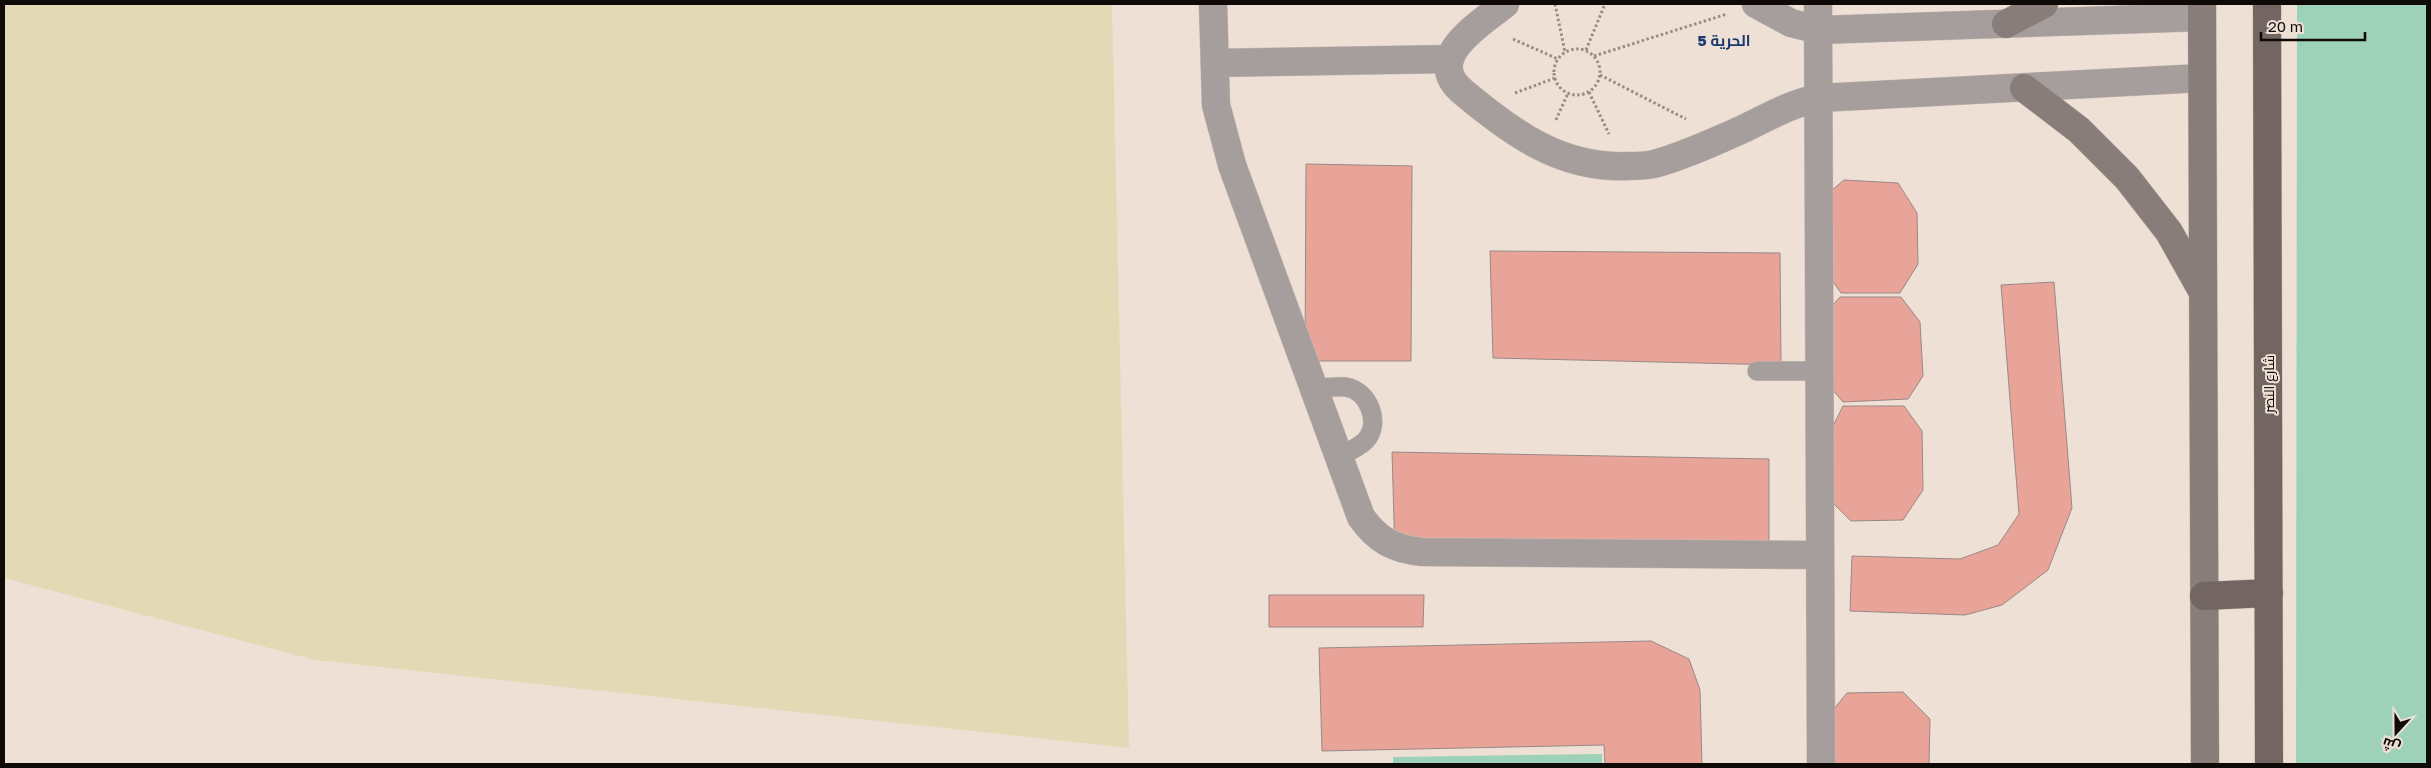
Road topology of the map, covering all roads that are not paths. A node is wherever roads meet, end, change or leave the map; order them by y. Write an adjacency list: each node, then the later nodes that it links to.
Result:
1 (1213, 4): 11 (street)
2 (1505, 4): 10 (street)
3 (1756, 4): 9 (street)
4 (1818, 4): 9 (street)
5 (2044, 4): 8 (street)
6 (2267, 4): 21 (main road, شارع النصر)
7 (2202, 10): 8 (street); 12 (street)
8 (2006, 24): 9 (street)
9 (1819, 30): 14 (street)
10 (1449, 59): 11 (street); 14 (street)
11 (1215, 63): 18 (street)
12 (2202, 78): 13 (street); 15 (street)
13 (2024, 88): 14 (street); 15 (street)
14 (1819, 98): 17 (street)
15 (2202, 292): 22 (street)
16 (1756, 371): 17 (lane)
17 (1819, 371): 20 (street)
18 (1314, 389): 19 (street); 19 (lane)
19 (1339, 456): 20 (street)
20 (1820, 555): 23 (street)
21 (2268, 593): 22 (main road); 25 (main road, شارع النصر)
22 (2204, 596): 24 (street)
23 (1821, 764)
24 (2205, 764)
25 (2269, 764)

